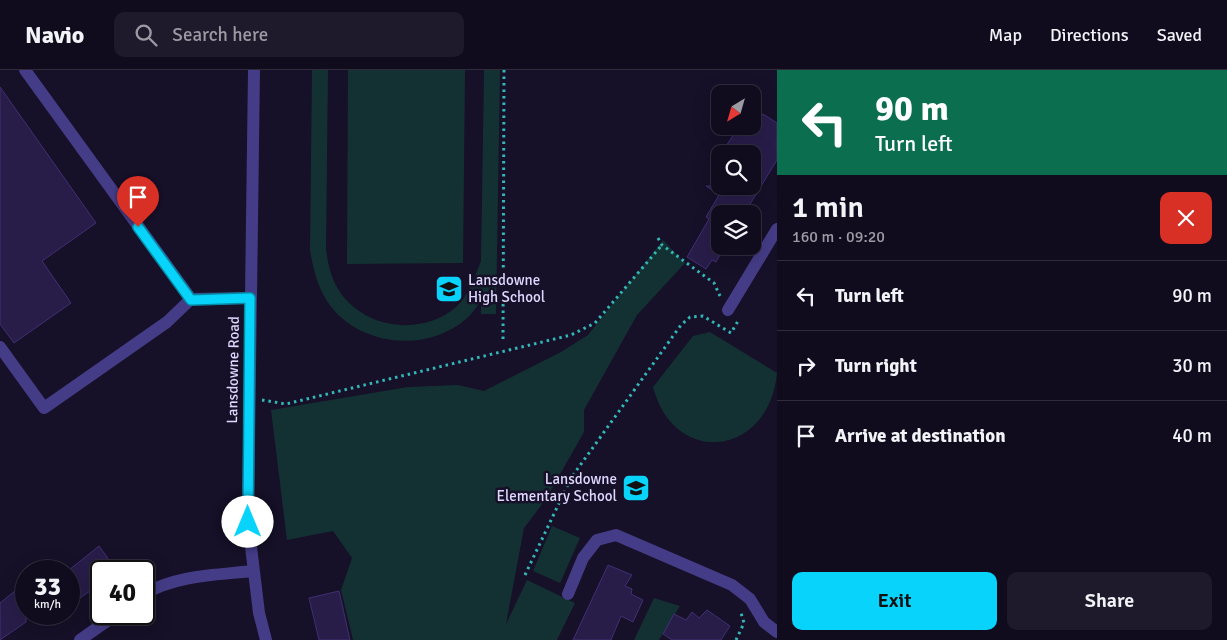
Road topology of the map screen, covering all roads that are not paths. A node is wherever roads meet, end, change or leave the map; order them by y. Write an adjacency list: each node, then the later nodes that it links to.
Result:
1 (25, 70): 5 (street)
2 (254, 70): 4 (street, Lansdowne Road)
3 (777, 230): 6 (street)
4 (250, 298): 5 (street); 8 (street, Lansdowne Road)
5 (191, 300): 7 (street)
6 (728, 310)
7 (0, 347)
8 (253, 571): 9 (street); 14 (street, Lansdowne Road)
9 (155, 588)
10 (568, 594): 12 (street)
11 (101, 625): 13 (street)
12 (777, 632)
13 (80, 640)
14 (266, 640)

